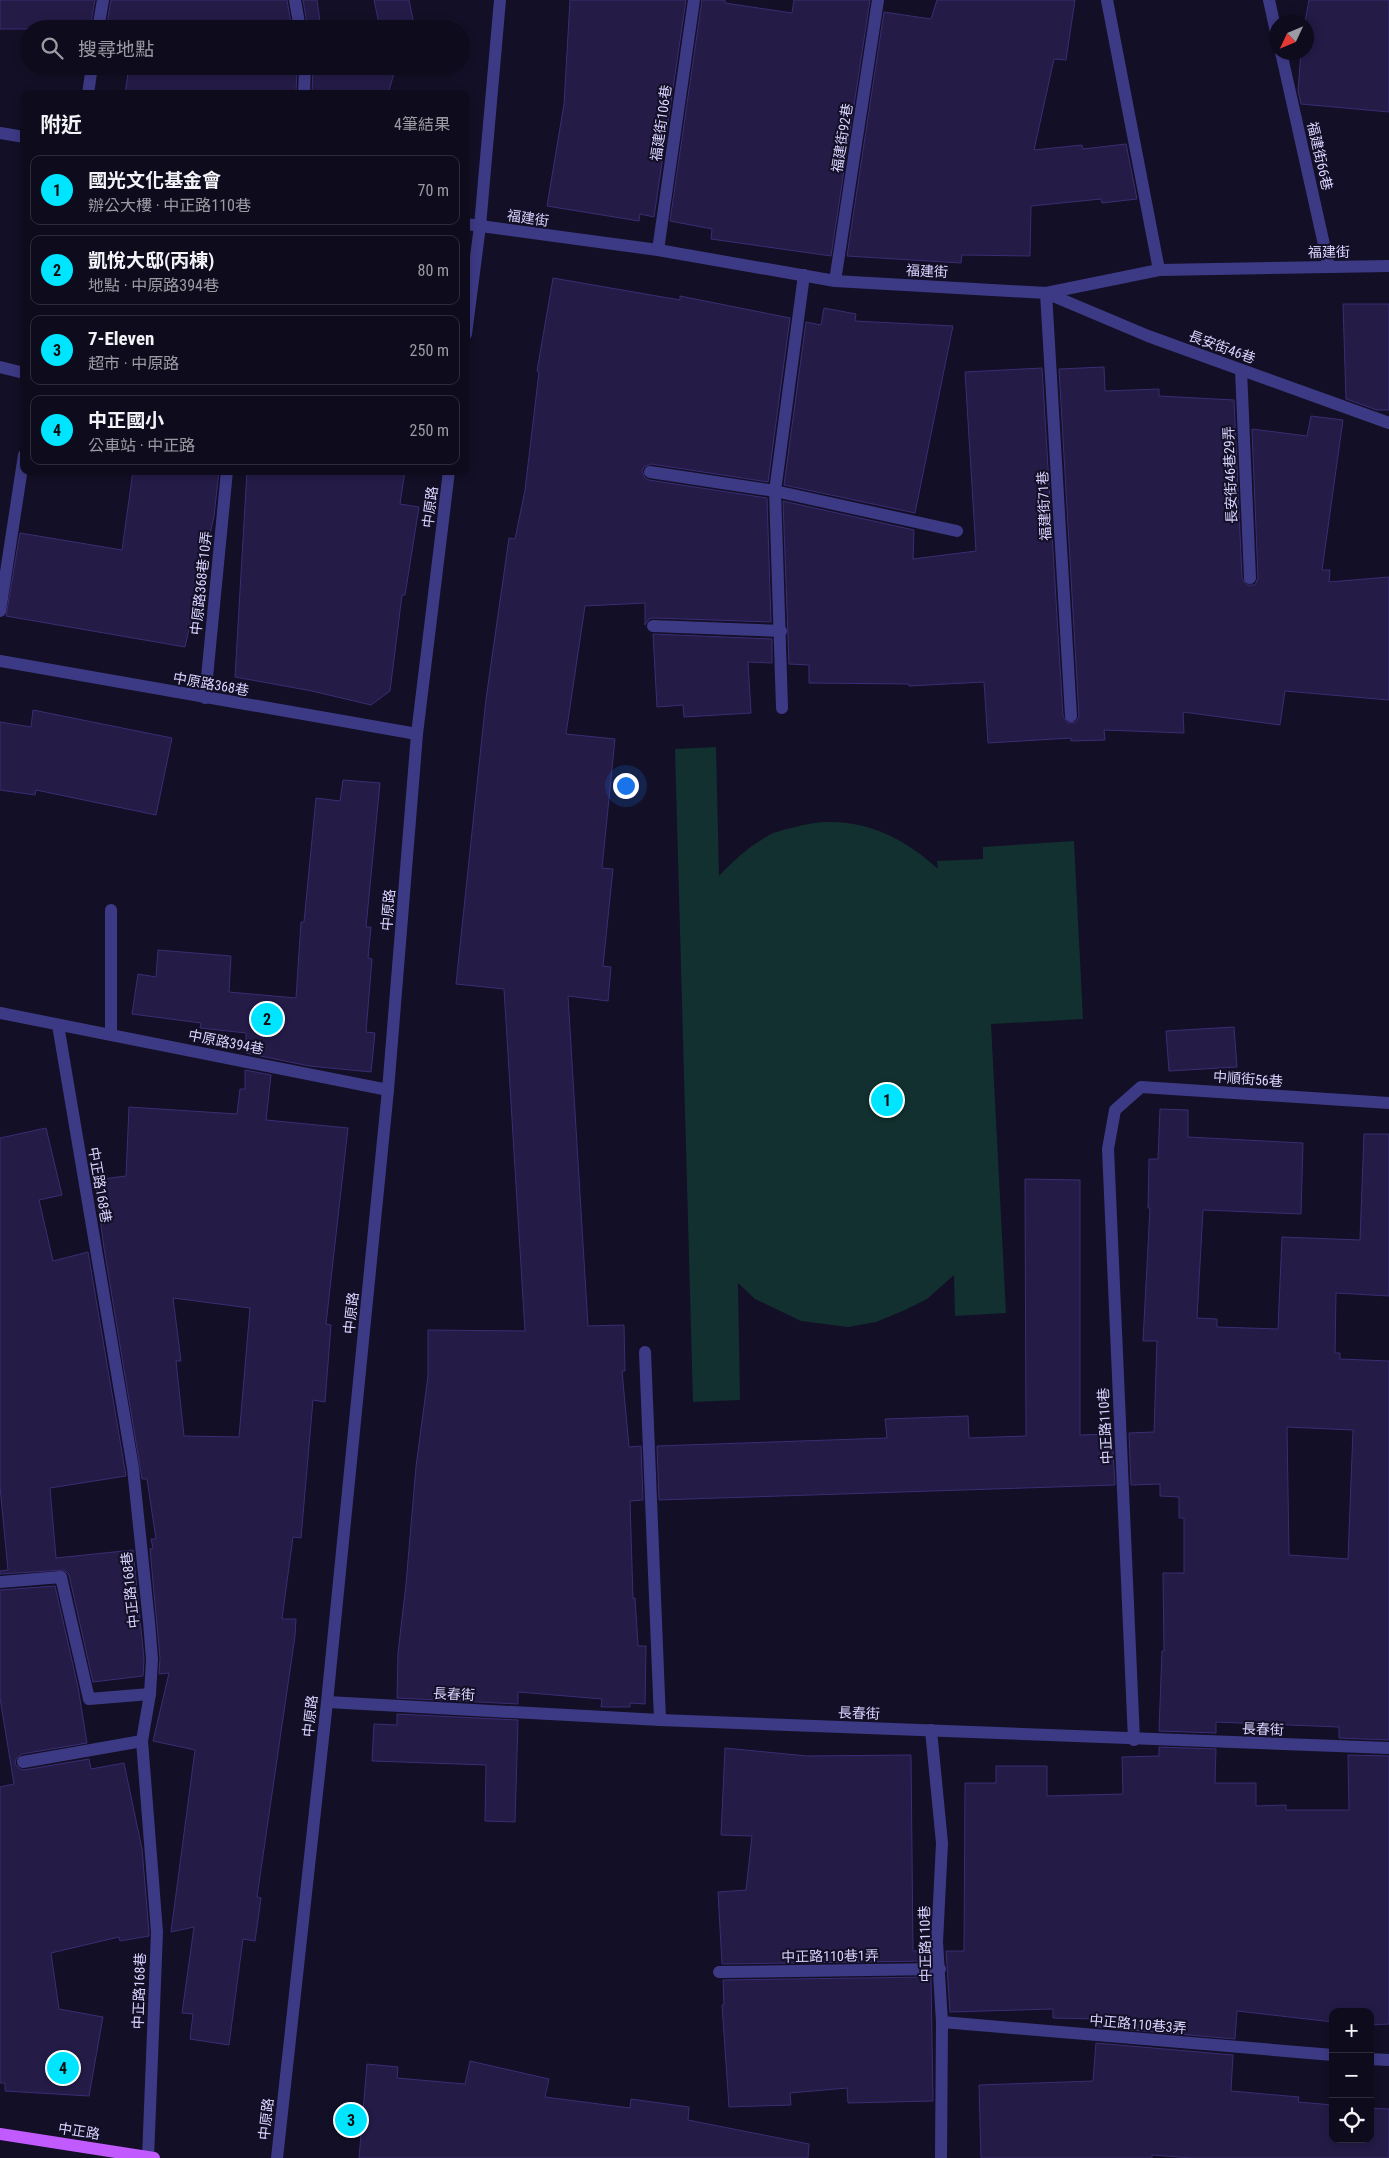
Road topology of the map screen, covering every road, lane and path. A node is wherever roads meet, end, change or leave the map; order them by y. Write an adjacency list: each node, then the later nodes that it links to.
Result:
1 (104, 0): 9 (street)
2 (296, 0): 10 (street)
3 (500, 0): 19 (street)
4 (694, 0): 20 (street, 福建街106巷)
5 (878, 0): 25 (street, 福建街92巷)
6 (1107, 0): 23 (street)
7 (1269, 0): 8 (street)
8 (1272, 15)
9 (100, 20)
10 (299, 20)
11 (1283, 60): 22 (street, 福建街66巷)
12 (91, 75): 14 (street)
13 (305, 75): 15 (street)
14 (89, 90)
15 (304, 90)
16 (0, 133): 17 (street)
17 (20, 136)
18 (470, 225): 19 (street, 福建街)
19 (480, 226): 20 (street, 福建街); 27 (street)
20 (658, 250): 24 (street, 福建街)
21 (1389, 266): 22 (street, 福建街)
22 (1329, 267): 23 (street, 福建街)
23 (1159, 270): 26 (street, 福建街)
24 (804, 275): 25 (street, 福建街); 36 (street)
25 (835, 281): 26 (street, 福建街)
26 (1046, 293): 29 (street, 長安街46巷); 45 (street, 福建街71巷)
27 (470, 303)
28 (0, 367): 30 (street)
29 (1241, 370): 31 (street, 長安街46巷); 38 (street, 長安街46巷29弄)
30 (20, 373)
31 (1389, 423)
32 (650, 472): 36 (street)
33 (21, 475): 39 (street)
34 (226, 475): 43 (street, 中原路368巷10弄)
35 (449, 475): 46 (street, 中原路)
36 (775, 492): 37 (street); 41 (street)
37 (957, 531)
38 (1250, 578)
39 (0, 611)
40 (653, 626): 41 (street)
41 (781, 631): 44 (street)
42 (0, 661): 43 (street, 中原路368巷)
43 (205, 698): 46 (street, 中原路368巷)
44 (782, 708)
45 (1071, 716)
46 (417, 734): 51 (street, 中原路)
47 (111, 910): 50 (street)
48 (0, 1013): 49 (street, 中原路394巷)
49 (58, 1025): 50 (street, 中原路394巷); 56 (street, 中正路168巷)
50 (111, 1035): 51 (street, 中原路394巷)
51 (388, 1090): 57 (street, 中原路)
52 (1389, 1104): 53 (street, 中順街56巷)
53 (1115, 1110): 60 (street, 中正路110巷)
54 (645, 1352): 58 (street)
55 (0, 1582): 56 (street)
56 (150, 1694): 61 (street, 中正路168巷)
57 (327, 1702): 58 (street, 長春街); 72 (street, 中原路)
58 (660, 1720): 59 (street, 長春街)
59 (931, 1730): 60 (street, 長春街); 64 (street, 中正路110巷)
60 (1134, 1740): 62 (street, 長春街)
61 (142, 1741): 63 (street); 71 (street, 中正路168巷)
62 (1389, 1748)
63 (22, 1762)
64 (940, 1969): 65 (street, 中正路110巷1弄); 66 (street, 中正路110巷)
65 (719, 1972)
66 (942, 2022): 67 (street, 中正路110巷3弄); 73 (street, 中正路110巷)
67 (1329, 2055)
68 (1374, 2058): 69 (street)
69 (1389, 2060)
70 (0, 2134): 71 (main road, 中正路)
71 (150, 2158)
72 (277, 2158)
73 (941, 2158)

